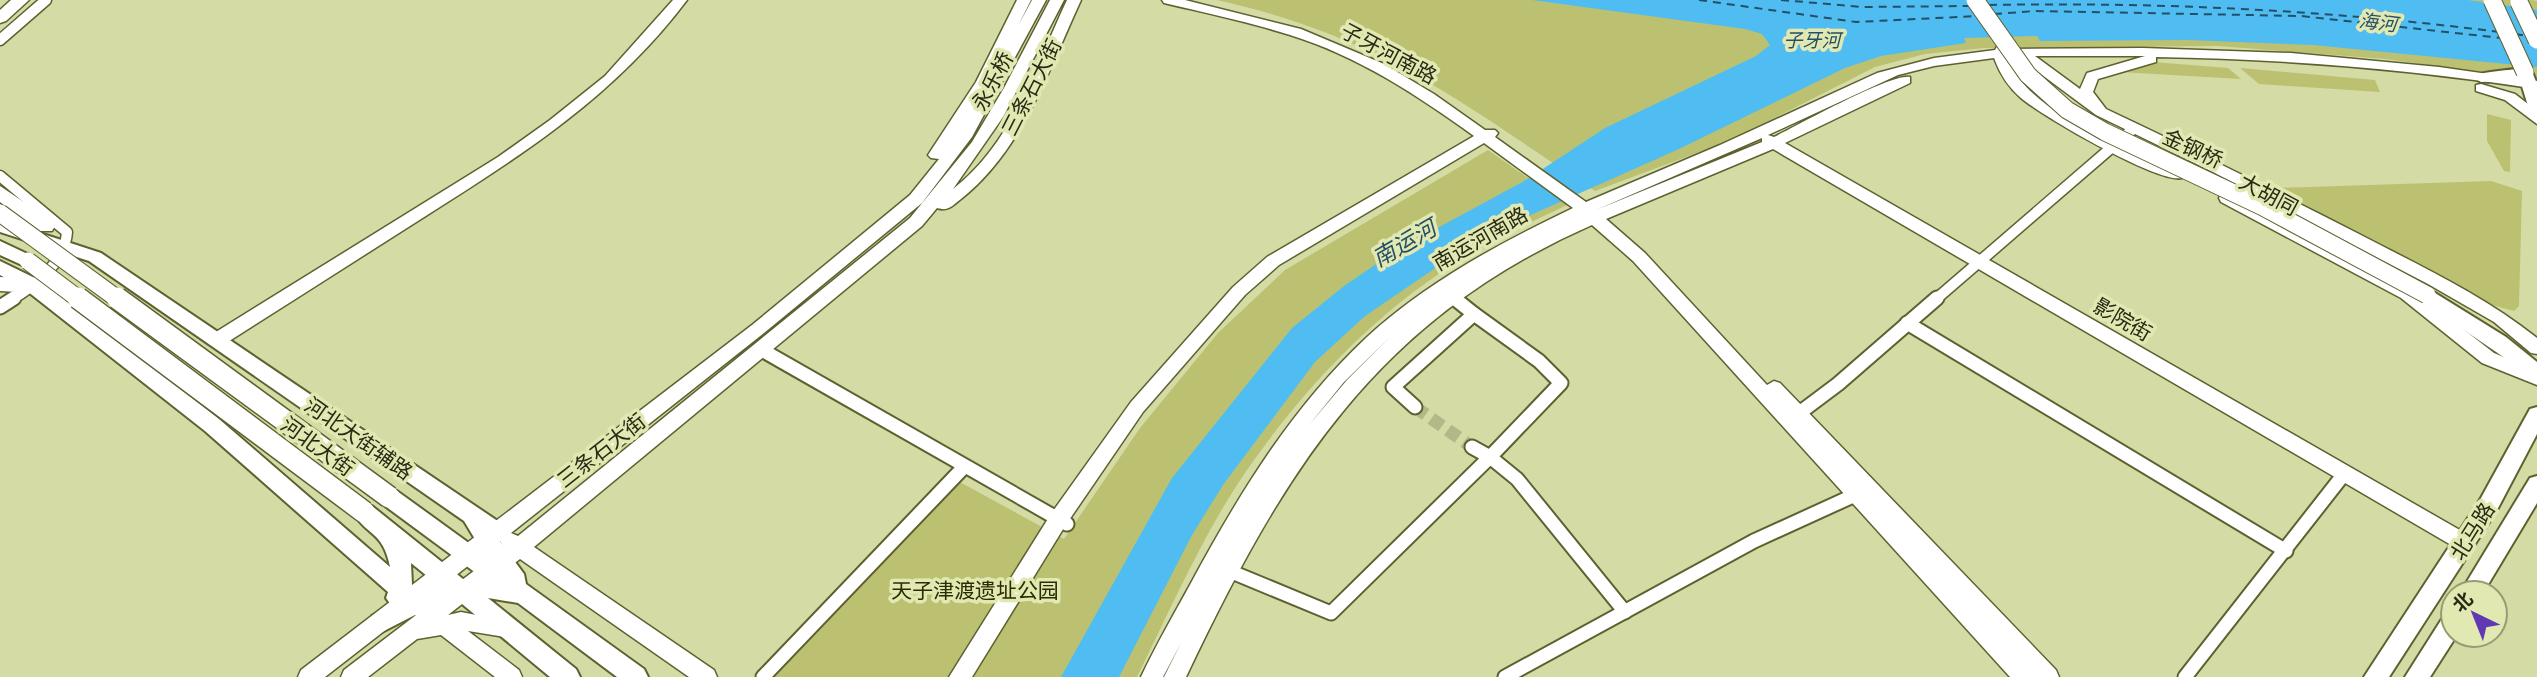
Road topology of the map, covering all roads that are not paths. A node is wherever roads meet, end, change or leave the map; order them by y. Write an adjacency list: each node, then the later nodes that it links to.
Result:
1 (21, 0): 14 (highway)
2 (46, 0): 15 (street)
3 (680, 0): 46 (street)
4 (1024, 0): 32 (street, 三条石大街)
5 (1039, 0): 27 (street, 永乐桥)
6 (1057, 0): 27 (street, 永乐桥)
7 (1074, 0): 33 (street, 三条石大街)
8 (1169, 0): 24 (street, 子牙河南路)
9 (1196, 0): 24 (street, 子牙河南路)
10 (1975, 0): 41 (main road, 金钢桥, bridge)
11 (1987, 0): 41 (main road, 金钢桥)
12 (2492, 0): 20 (main road, bridge)
13 (2519, 1): 16 (main road, bridge)
14 (0, 18)
15 (0, 40)
16 (2537, 40)
17 (2011, 54): 18 (street); 19 (street); 21 (street, 大胡同); 25 (street, 南运河南路); 26 (street, 大胡同)
18 (2151, 60): 19 (street); 21 (street)
19 (2481, 82): 20 (street); 20 (main road); 22 (street)
20 (2534, 91)
21 (2101, 112): 23 (street, 大胡同)
22 (2537, 119)
23 (2133, 129): 26 (street); 47 (street, 大胡同)
24 (1490, 137): 30 (street, 子牙河南路); 61 (street)
25 (1766, 139): 30 (street, 南运河南路); 38 (street, 影院街)
26 (2112, 147): 38 (street); 51 (street, 大胡同)
27 (948, 174): 32 (street, 三条石大街); 33 (street, 三条石大街)
28 (0, 176): 37 (street)
29 (0, 192): 35 (highway)
30 (1589, 207): 42 (street, 南运河南路); 54 (street, 子牙河南路); 82 (street, 南运河南路)
31 (0, 213): 65 (main road, 河北大街, bridge)
32 (891, 220): 65 (street, 三条石大街)
33 (916, 222): 48 (street, 三条石大街)
34 (0, 226): 37 (main road, 河北大街辅路)
35 (45, 226): 37 (main road)
36 (0, 247): 62 (main road, 河北大街, bridge)
37 (66, 248): 40 (street); 46 (main road, 河北大街辅路)
38 (1979, 262): 45 (street); 58 (street, 影院街)
39 (0, 267): 40 (main road)
40 (12, 286): 43 (street); 68 (main road)
41 (2429, 292): 49 (main road); 50 (main road)
42 (1451, 296): 44 (street); 66 (street, 南运河南路)
43 (0, 307)
44 (1474, 314): 52 (street); 56 (street)
45 (1907, 323): 54 (street); 64 (street)
46 (217, 340): 65 (main road, 河北大街辅路)
47 (2537, 348)
48 (761, 349): 57 (street); 65 (street, 三条石大街)
49 (2537, 355)
50 (2537, 373)
51 (2537, 378)
52 (1415, 407)
53 (2537, 415): 63 (main road, 北马路)
54 (1793, 418): 60 (street); 86 (street)
55 (1472, 447): 56 (street)
56 (1490, 457): 66 (street); 69 (street)
57 (964, 467): 61 (street); 79 (street)
58 (2344, 474): 63 (street, 影院街); 64 (street)
59 (2537, 484): 67 (main road, 北马路)
60 (1855, 495): 69 (street); 85 (street)
61 (1062, 522): 80 (street); 81 (street)
62 (385, 530): 65 (main road, 河北大街); 68 (main road)
63 (2465, 543): 88 (main road, 北马路)
64 (2286, 551): 87 (street)
65 (482, 564): 68 (main road); 71 (main road, 河北大街); 77 (main road); 78 (street)
66 (1227, 569): 83 (street, 南运河南路)
67 (2479, 579)
68 (421, 606): 70 (main road); 71 (street); 74 (street); 75 (street)
69 (1625, 612): 84 (street)
70 (380, 623): 73 (street)
71 (506, 628): 76 (main road, 河北大街)
72 (2439, 643): 89 (main road)
73 (309, 677)
74 (352, 677)
75 (511, 677)
76 (568, 677)
77 (636, 677)
78 (705, 677)
79 (763, 677)
80 (960, 677)
81 (972, 677)
82 (1152, 677)
83 (1175, 677)
84 (1505, 677)
85 (2024, 677)
86 (2048, 677)
87 (2185, 677)
88 (2376, 677)
89 (2417, 677)

